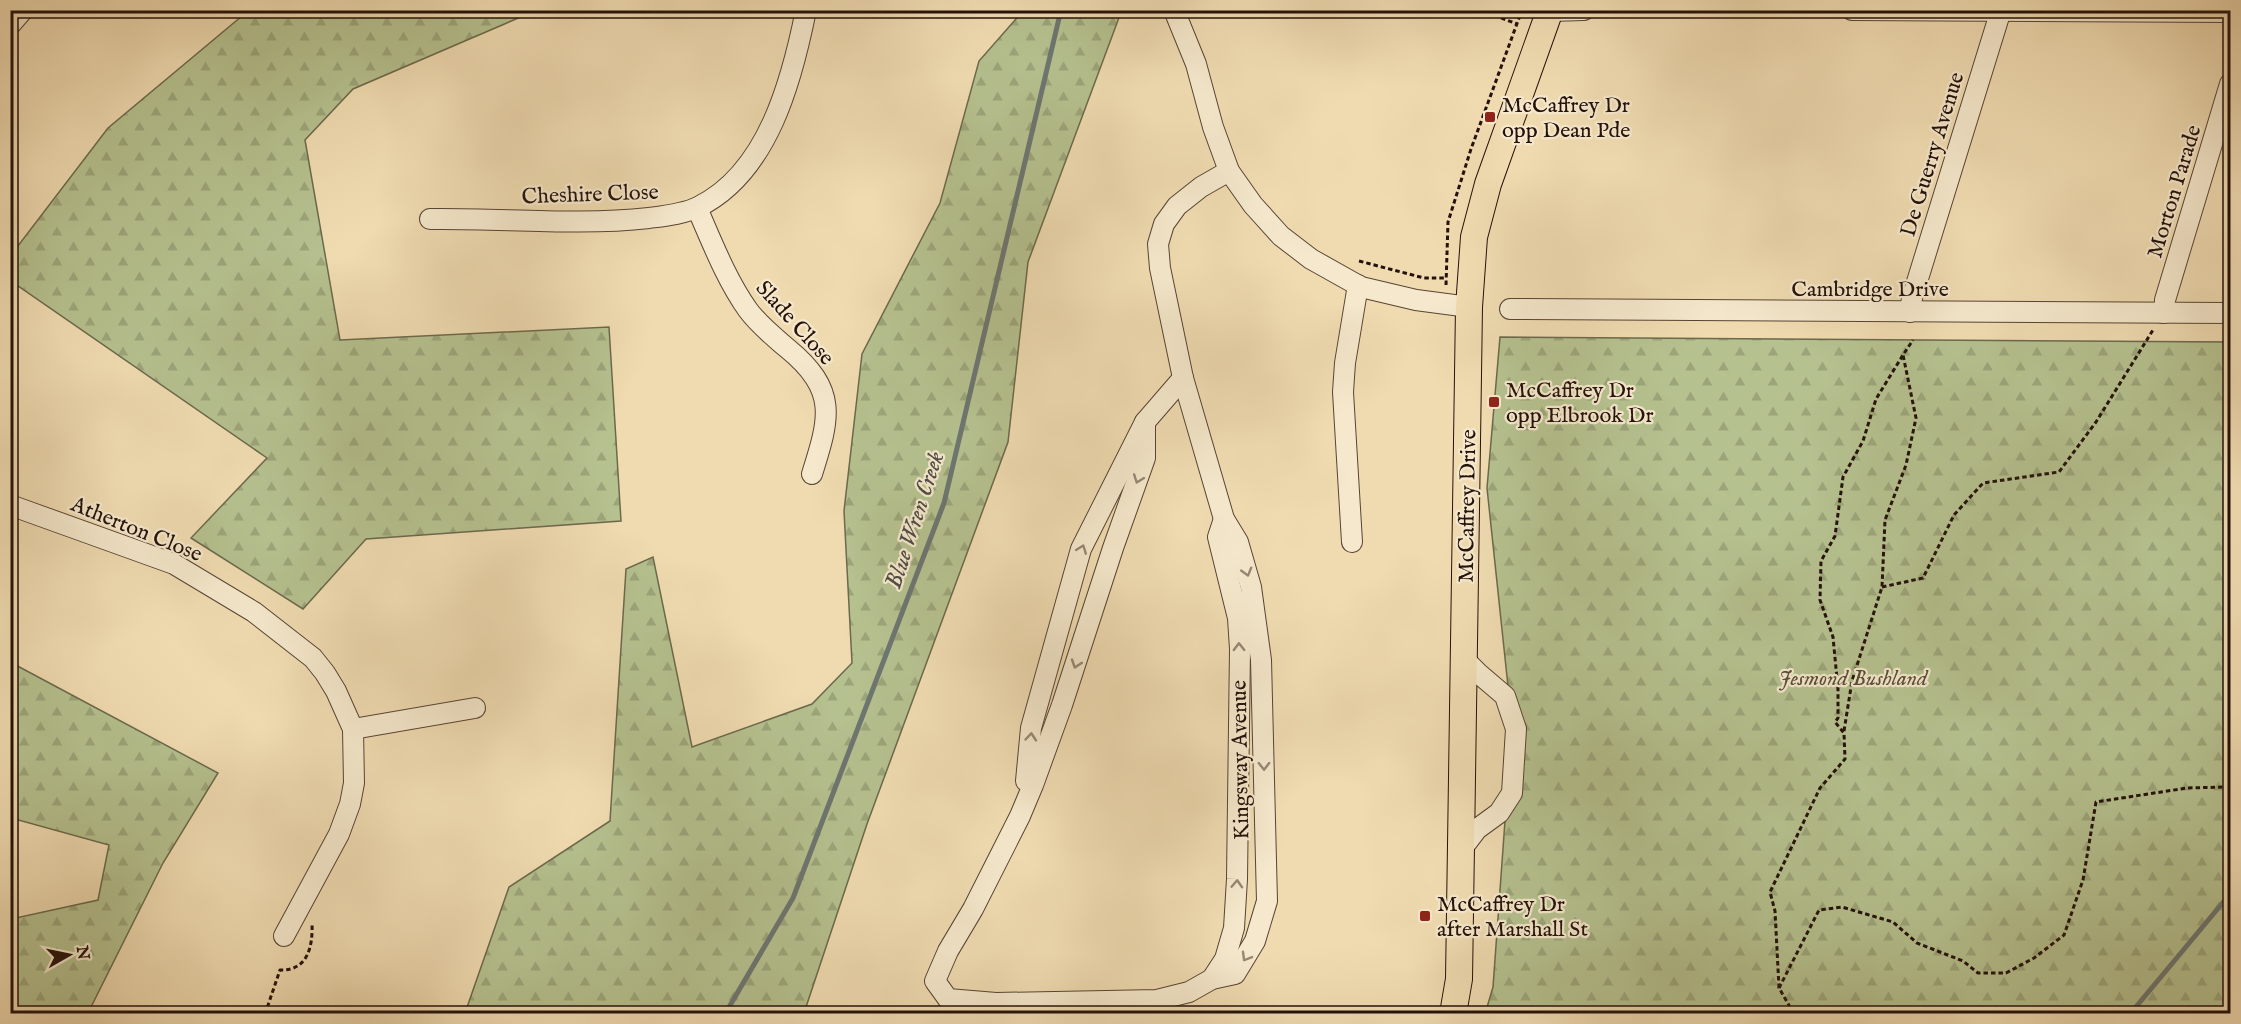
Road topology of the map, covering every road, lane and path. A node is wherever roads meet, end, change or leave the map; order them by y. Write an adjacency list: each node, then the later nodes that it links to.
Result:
1 (23, 10): 12 (street)
2 (806, 10): 15 (street, Cheshire Close)
3 (1174, 10): 14 (street)
4 (1480, 10): 11 (path)
5 (1522, 10): 11 (path)
6 (1550, 10): 7 (street); 21 (main road, McCaffrey Drive)
7 (1584, 10)
8 (1852, 10): 9 (street)
9 (2001, 11): 10 (street); 23 (street, De Guerry Avenue)
10 (2230, 12)
11 (1517, 24): 18 (path)
12 (10, 25)
13 (2230, 84): 24 (street, Morton Parade)
14 (1228, 171): 19 (street); 28 (street, Kingsway Avenue)
15 (697, 208): 16 (street, Cheshire Close); 30 (street, Slade Close)
16 (430, 219)
17 (1359, 261): 18 (path)
18 (1446, 278): 20 (path)
19 (1358, 285): 21 (street); 33 (street)
20 (1446, 285)
21 (1469, 307): 35 (main road, McCaffrey Drive)
22 (1510, 309): 23 (street, Cambridge Drive)
23 (1910, 312): 24 (street, Cambridge Drive)
24 (2164, 313): 25 (street, Cambridge Drive); 34 (path)
25 (2230, 313)
26 (1913, 340): 27 (path)
27 (1902, 355): 34 (path); 38 (path)
28 (1183, 378): 29 (street, Kingsway Avenue); 32 (street, Kingsway Avenue)
29 (1145, 422): 40 (street, Kingsway Avenue, one-way to 40); 40 (street, Kingsway Avenue, one-way to 29)
30 (812, 474)
31 (10, 506): 37 (street, Atherton Close)
32 (1224, 519): 44 (street, Kingsway Avenue, one-way to 32); 44 (street, Kingsway Avenue, one-way to 44)
33 (1352, 543)
34 (1882, 586): 38 (path)
35 (1463, 658): 41 (main road, McCaffrey Drive); 41 (street)
36 (475, 708): 37 (street)
37 (352, 729): 42 (street, Atherton Close)
38 (1844, 733): 45 (path)
39 (2230, 785): 45 (path)
40 (1020, 816): 44 (street, Kingsway Avenue)
41 (1461, 850): 47 (main road, McCaffrey Drive)
42 (284, 936)
43 (279, 970): 46 (path)
44 (1212, 979)
45 (1779, 988): 48 (path)
46 (265, 1014)
47 (1453, 1014)
48 (1794, 1014)

